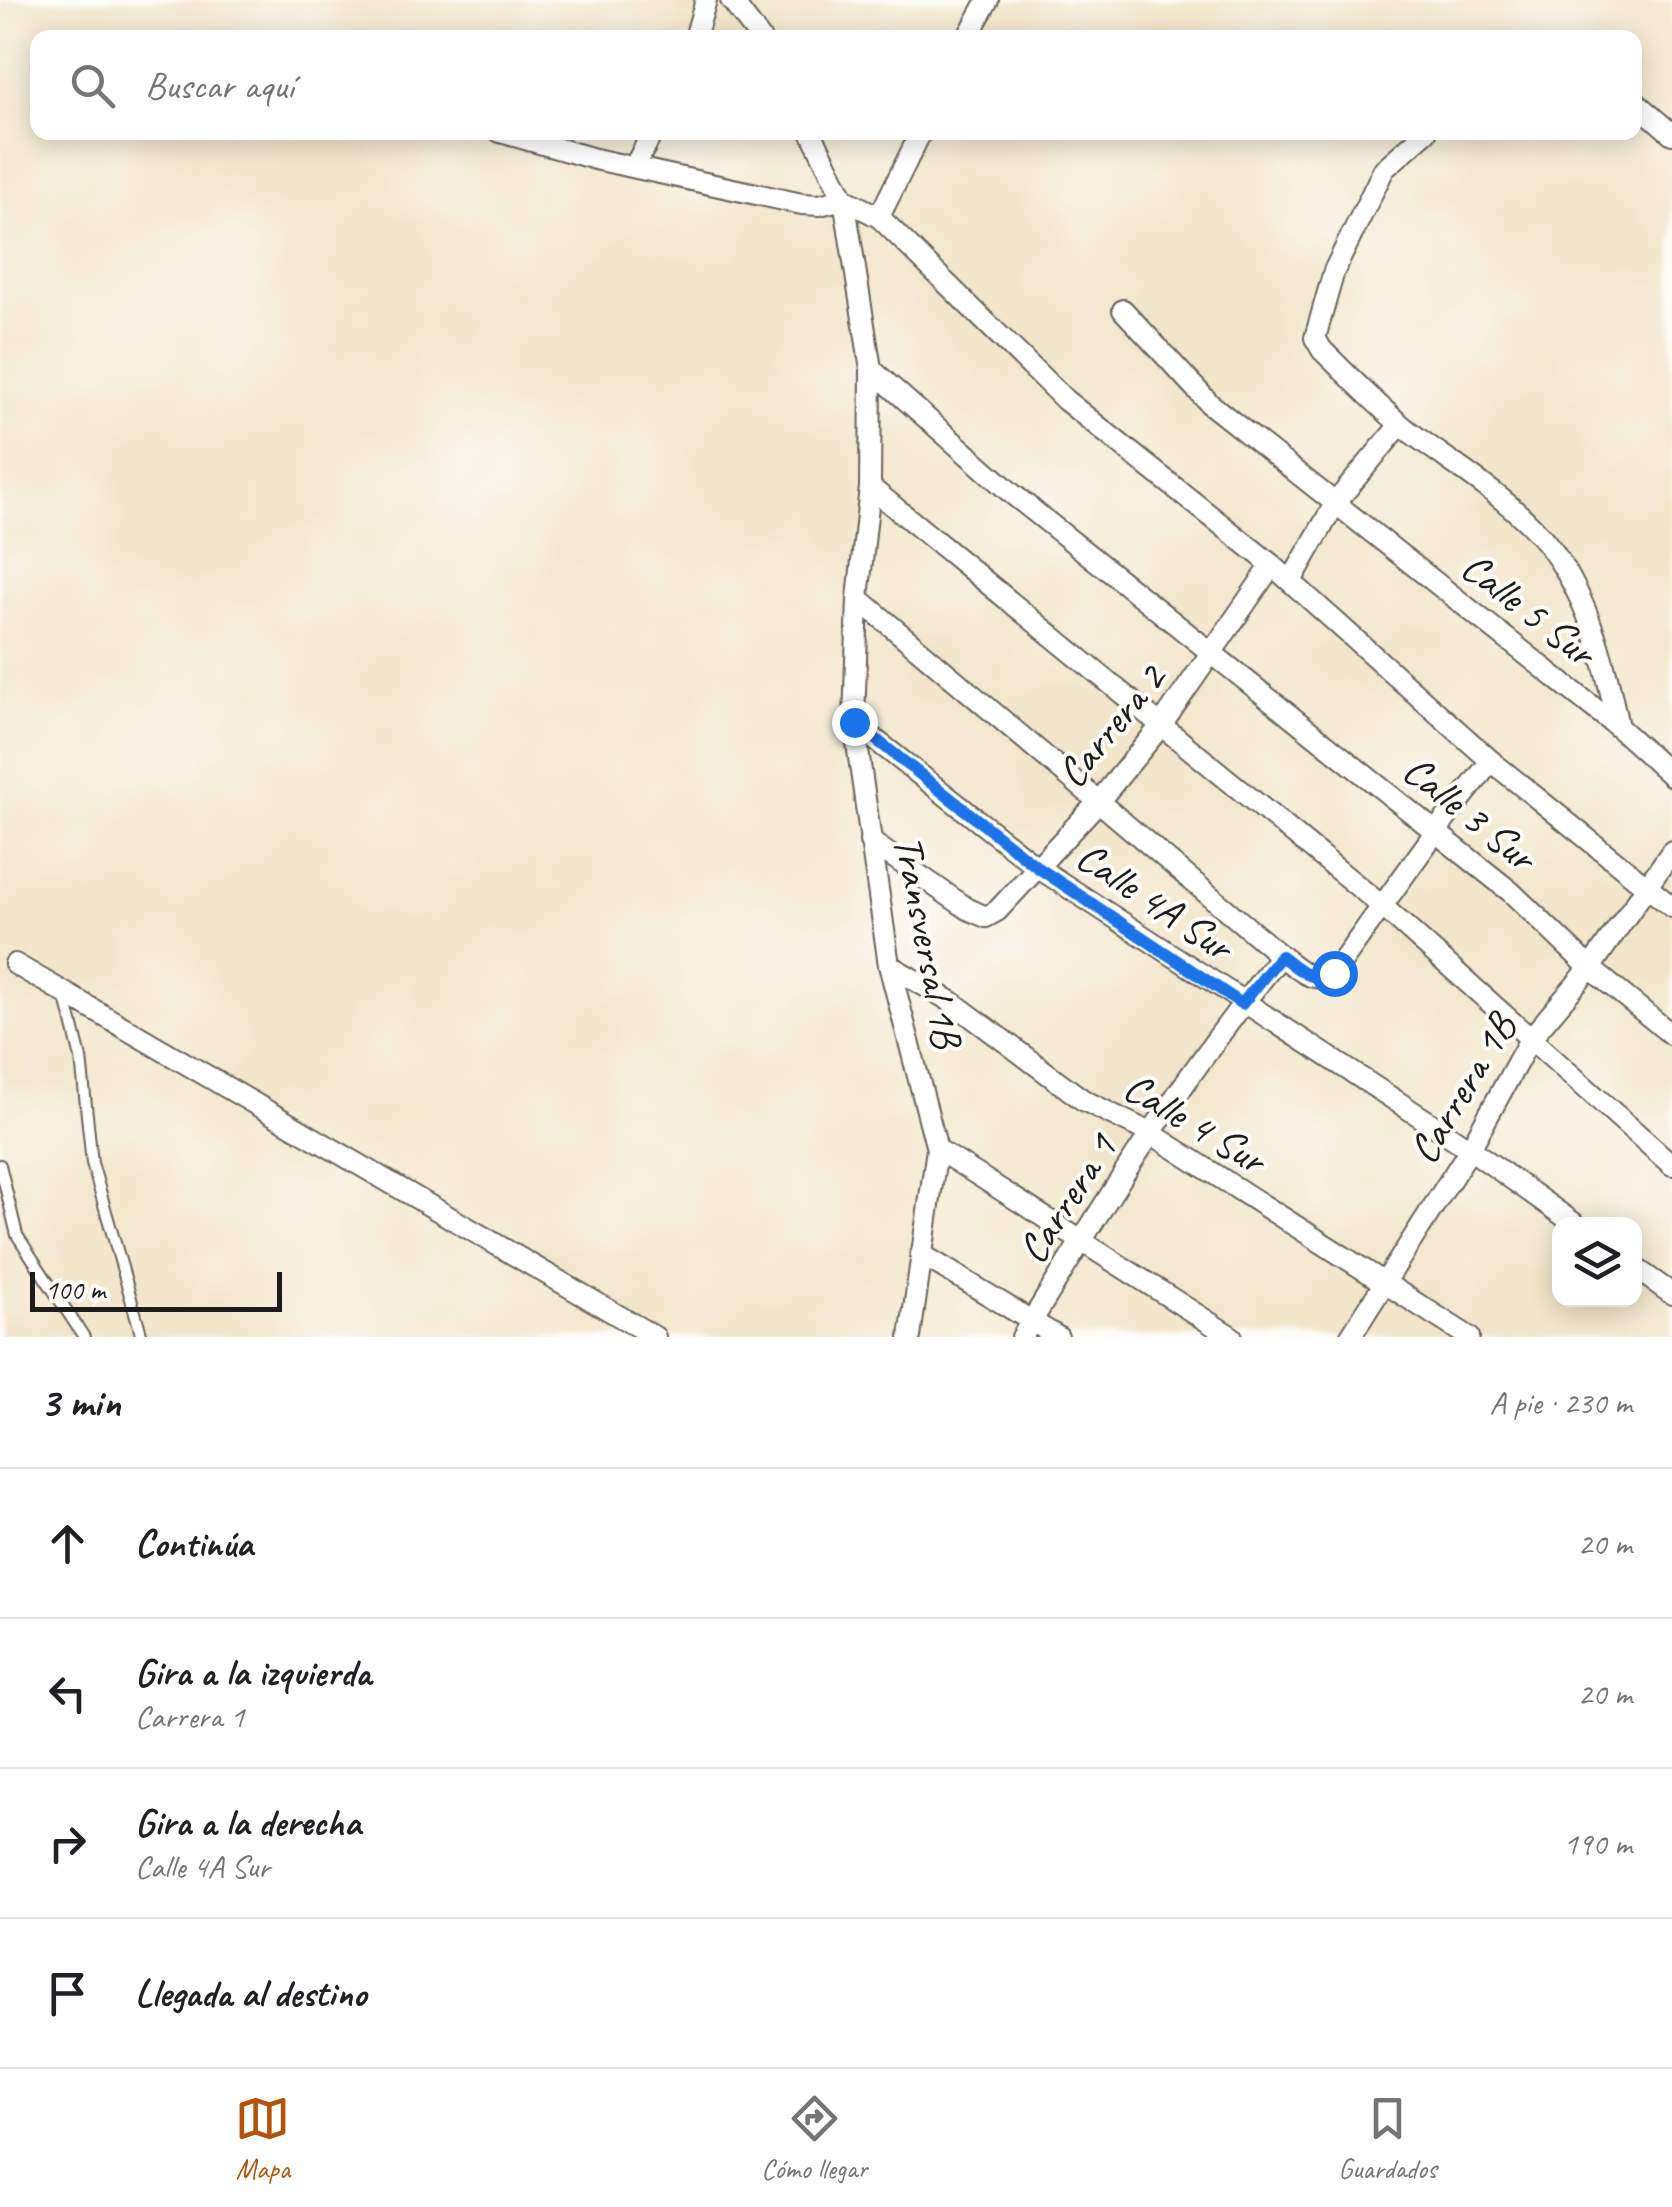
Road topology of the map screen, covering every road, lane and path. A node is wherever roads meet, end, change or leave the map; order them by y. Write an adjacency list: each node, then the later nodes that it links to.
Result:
1 (706, 0): 4 (street)
2 (731, 0): 5 (street)
3 (988, 0): 6 (street)
4 (697, 30)
5 (754, 30)
6 (972, 30)
7 (1642, 108): 8 (street)
8 (1672, 134)
9 (531, 140): 14 (street)
10 (649, 140): 14 (street)
11 (816, 140): 15 (street, Transversal 1B)
12 (917, 140): 16 (street)
13 (1417, 140): 19 (street)
14 (634, 167): 15 (street)
15 (844, 199): 16 (street); 18 (street, Transversal 1B)
16 (879, 217): 22 (street)
17 (1124, 310): 21 (street, Calle 5 Sur)
18 (871, 369): 20 (street, Transversal 1B); 25 (street, Calle 3 Sur)
19 (1400, 424): 21 (street); 28 (street)
20 (870, 487): 24 (street, Transversal 1B); 27 (street)
21 (1336, 502): 23 (street); 28 (street, Calle 5 Sur)
22 (1272, 565): 23 (street); 25 (street, Carrera 2)
23 (1290, 581): 29 (street)
24 (858, 598): 26 (street, Transversal 1B); 31 (street)
25 (1213, 655): 27 (street, Carrera 2); 32 (street, Calle 3 Sur)
26 (854, 722): 33 (street, Transversal 1B); 35 (street, Calle 4A Sur)
27 (1160, 727): 31 (street, Carrera 2); 37 (street)
28 (1618, 727): 30 (street, Calle 5 Sur)
29 (1491, 761): 32 (street); 36 (street)
30 (1672, 776)
31 (1099, 801): 35 (street, Carrera 2); 39 (street)
32 (1436, 830): 37 (street); 42 (street, Calle 3 Sur)
33 (870, 841): 35 (street, Carrera 2); 41 (street, Transversal 1B)
34 (1672, 852): 36 (street, Carrera 1B)
35 (1037, 867): 44 (street, Calle 4A Sur)
36 (1646, 885): 38 (street); 42 (street, Carrera 1B)
37 (1382, 906): 39 (street); 46 (street)
38 (1672, 907)
39 (1281, 956): 44 (street, Carrera 1)
40 (15, 964): 43 (street)
41 (889, 965): 47 (street, Calle 4 Sur); 49 (street, Transversal 1B)
42 (1590, 968): 45 (street, Calle 3 Sur); 46 (street, Carrera 1B)
43 (64, 993): 60 (lane); 61 (street)
44 (1242, 1004): 47 (street, Carrera 1); 48 (street, Calle 4A Sur)
45 (1672, 1035)
46 (1530, 1039): 48 (street, Carrera 1B); 51 (street)
47 (1152, 1134): 53 (street, Carrera 1); 56 (street, Calle 4 Sur)
48 (1470, 1148): 52 (street, Calle 4A Sur); 56 (street, Carrera 1B)
49 (936, 1149): 53 (street); 54 (street, Transversal 1B)
50 (0, 1165): 59 (lane)
51 (1672, 1165)
52 (1565, 1217)
53 (1081, 1240): 58 (street, Carrera 1); 64 (street)
54 (920, 1254): 58 (street); 62 (street, Transversal 1B)
55 (1642, 1273): 57 (street)
56 (1382, 1283): 65 (street, Carrera 1B); 66 (street, Calle 4 Sur)
57 (1672, 1294)
58 (1028, 1328): 63 (street)
59 (84, 1337)
60 (142, 1337)
61 (655, 1337)
62 (910, 1337)
63 (1058, 1337)
64 (1232, 1337)
65 (1350, 1337)
66 (1468, 1337)

